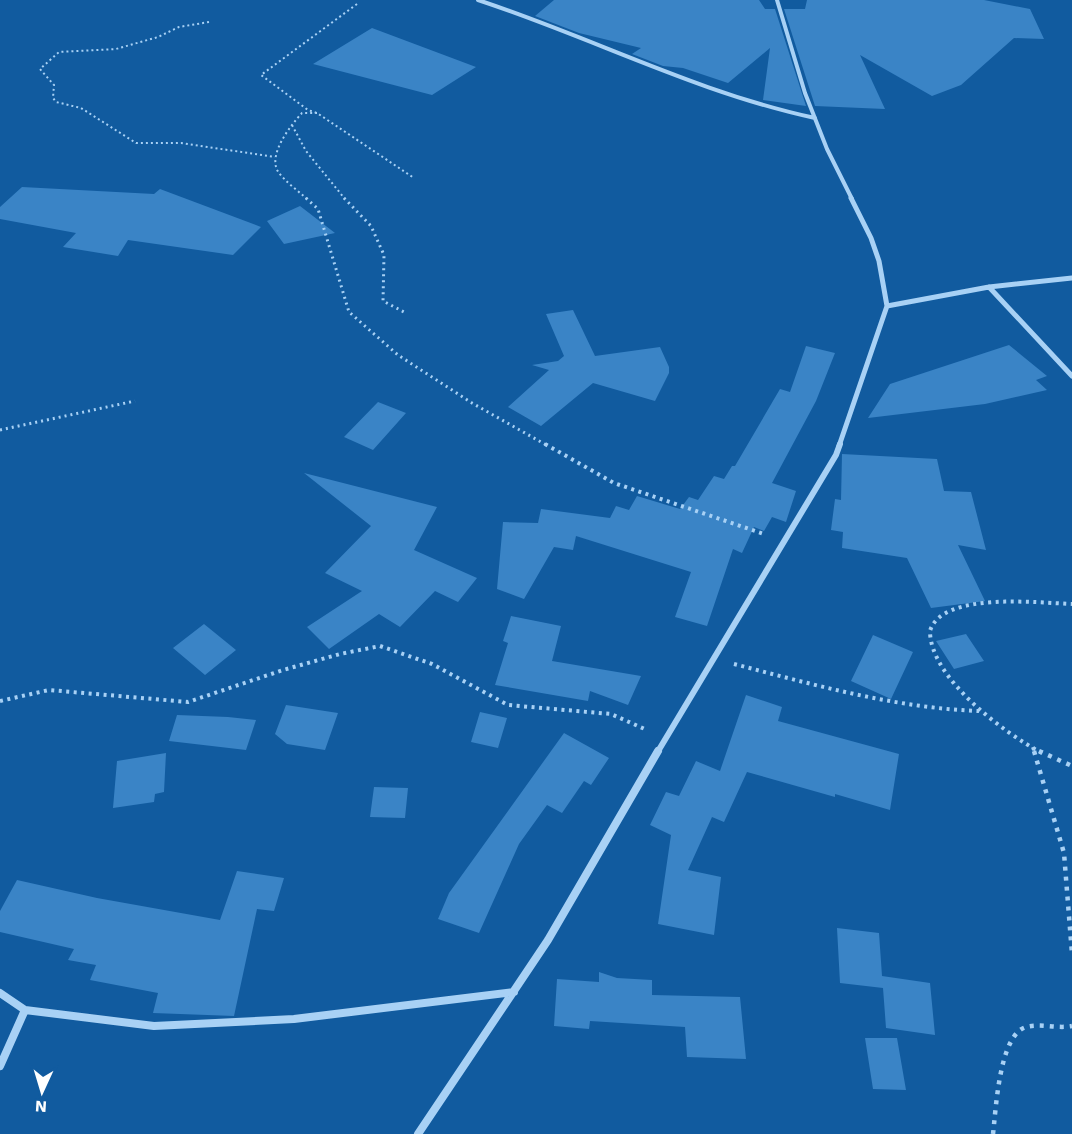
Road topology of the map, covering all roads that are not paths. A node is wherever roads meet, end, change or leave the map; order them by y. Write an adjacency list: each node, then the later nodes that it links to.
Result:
1 (478, 0): 3 (street)
2 (777, 0): 3 (street)
3 (815, 118): 6 (street)
4 (1072, 278): 5 (street)
5 (989, 287): 6 (street); 7 (street)
6 (887, 306): 8 (street)
7 (1072, 376)
8 (514, 992): 10 (street); 12 (street)
9 (0, 993): 10 (street)
10 (25, 1010): 11 (street)
11 (0, 1066)
12 (418, 1134)

